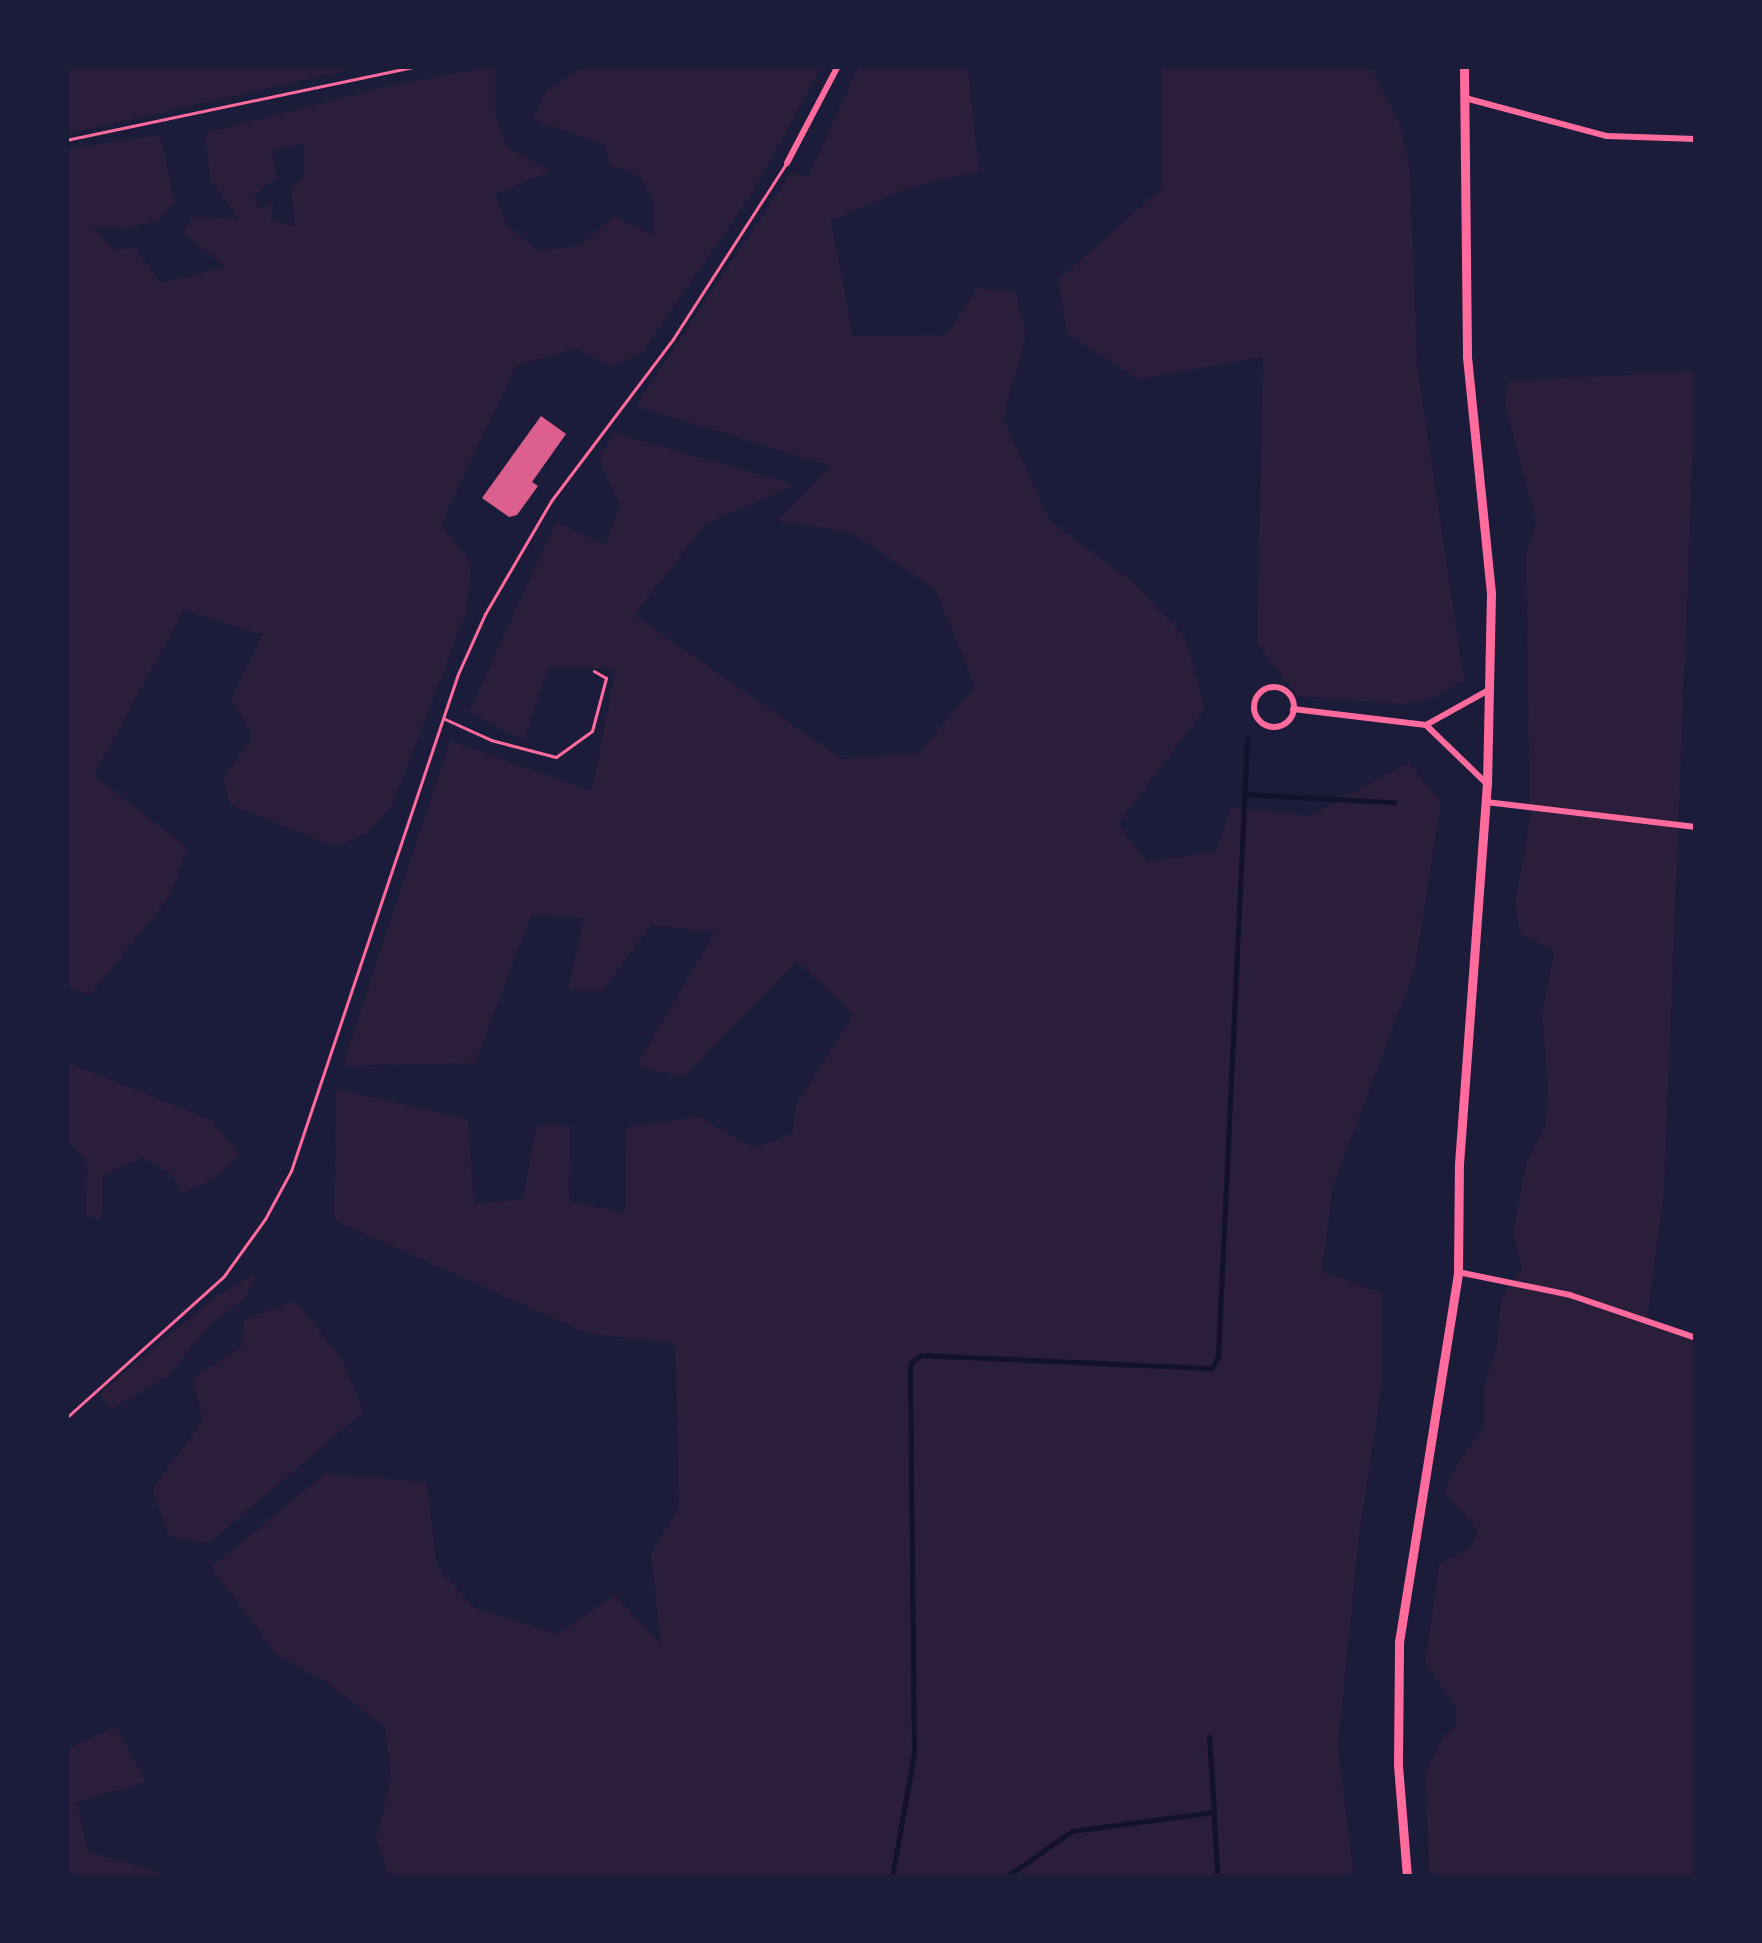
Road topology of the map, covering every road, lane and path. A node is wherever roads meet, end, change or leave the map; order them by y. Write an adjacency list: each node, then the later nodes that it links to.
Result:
1 (416, 66): 6 (lane)
2 (838, 66): 7 (street)
3 (1464, 66): 4 (main road)
4 (1463, 98): 5 (street); 9 (main road)
5 (1696, 139)
6 (66, 140)
7 (787, 163): 11 (lane)
8 (594, 671): 11 (lane)
9 (1489, 690): 12 (street); 13 (main road)
10 (1293, 709): 10 (street); 12 (street)
11 (443, 718): 18 (lane)
12 (1426, 724): 13 (street)
13 (1487, 784): 14 (main road)
14 (1486, 802): 15 (street); 16 (main road)
15 (1696, 827)
16 (1458, 1273): 17 (street); 19 (main road)
17 (1696, 1338)
18 (66, 1418)
19 (1407, 1877)

